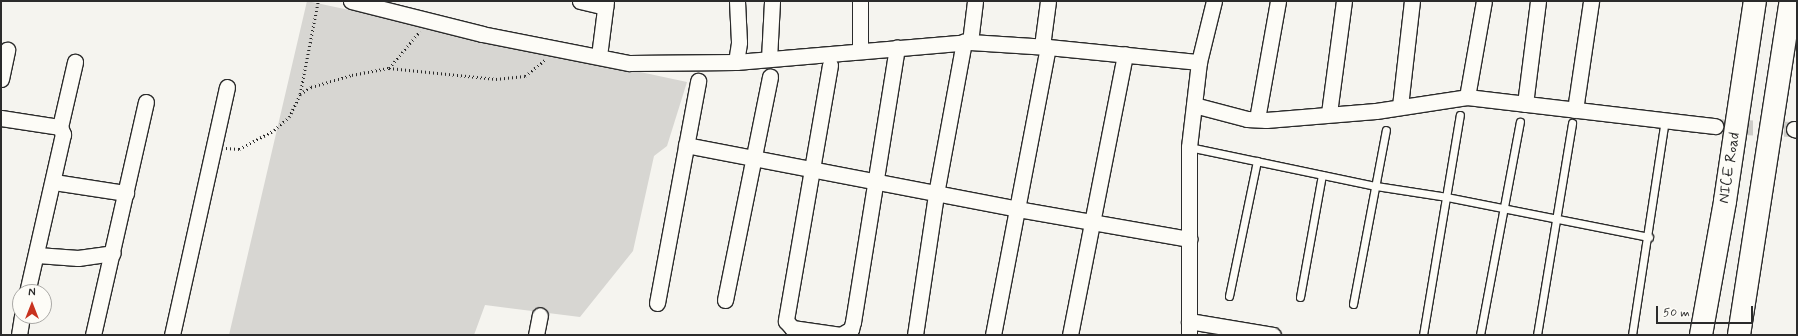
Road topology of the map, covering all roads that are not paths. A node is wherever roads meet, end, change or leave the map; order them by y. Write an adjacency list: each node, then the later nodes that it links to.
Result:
1 (351, 1): 24 (street)
2 (580, 1): 17 (street)
3 (737, 1): 27 (street)
4 (772, 1): 25 (street)
5 (860, 1): 22 (street)
6 (975, 1): 18 (street)
7 (1048, 1): 19 (street)
8 (1214, 1): 28 (street)
9 (1278, 1): 43 (street)
10 (1344, 1): 39 (street)
11 (1412, 1): 38 (street)
12 (1484, 1): 34 (street)
13 (1538, 1): 36 (street)
14 (1591, 1): 41 (street)
15 (1755, 1): 91 (highway, NICE Road)
16 (1791, 1): 92 (highway)
17 (606, 4): 24 (street)
18 (967, 42): 19 (street); 20 (street); 59 (street)
19 (1045, 46): 23 (street); 62 (street)
20 (897, 48): 22 (street); 55 (street)
21 (7, 50): 31 (street)
22 (860, 51): 25 (street)
23 (1125, 54): 28 (street); 64 (street)
24 (599, 56): 27 (street)
25 (769, 59): 27 (street)
26 (75, 62): 47 (street)
27 (736, 62)
28 (1199, 62): 37 (street)
29 (830, 65): 53 (street)
30 (770, 76): 51 (street)
31 (1, 79)
32 (698, 81): 49 (street)
33 (227, 87): 81 (street)
34 (1467, 98): 36 (street); 38 (street)
35 (146, 102): 58 (street)
36 (1525, 104): 41 (street)
37 (1194, 105): 43 (street); 50 (street)
38 (1400, 106): 39 (street)
39 (1329, 113): 43 (street)
40 (1460, 115): 60 (lane)
41 (1574, 116): 44 (street); 63 (lane)
42 (1, 118): 47 (street)
43 (1257, 119)
44 (1665, 120): 46 (street); 65 (lane)
45 (1520, 122): 61 (lane)
46 (1715, 126)
47 (60, 127): 56 (street)
48 (1386, 130): 57 (lane)
49 (686, 145): 51 (street); 73 (street)
50 (1189, 147): 52 (lane); 66 (street)
51 (752, 158): 53 (street); 72 (street)
52 (1257, 161): 54 (lane); 70 (lane)
53 (812, 170): 55 (street); 77 (street)
54 (1322, 175): 57 (lane); 71 (lane)
55 (875, 181): 59 (street); 77 (street)
56 (54, 182): 58 (street); 68 (street)
57 (1376, 186): 60 (lane); 74 (lane)
58 (126, 193): 67 (street)
59 (936, 194): 62 (street); 83 (street)
60 (1448, 197): 61 (lane); 87 (lane)
61 (1503, 208): 63 (lane); 88 (lane)
62 (1017, 209): 64 (street); 84 (street)
63 (1555, 218): 65 (lane); 89 (lane)
64 (1091, 222): 66 (street); 85 (street)
65 (1649, 236): 90 (lane)
66 (1189, 239): 78 (street)
67 (112, 253): 68 (street); 80 (street)
68 (37, 255): 69 (street)
69 (29, 284)
70 (1229, 296)
71 (1300, 297)
72 (725, 300)
73 (657, 303)
74 (1353, 304)
75 (540, 315): 82 (street)
76 (21, 324): 79 (street)
77 (785, 328)
78 (1189, 328): 86 (street)
79 (19, 335)
80 (93, 335)
81 (172, 335)
82 (536, 335)
83 (915, 335)
84 (992, 335)
85 (1070, 335)
86 (1273, 335)
87 (1423, 335)
88 (1480, 335)
89 (1537, 335)
90 (1632, 335)
91 (1701, 335)
92 (1739, 335)

